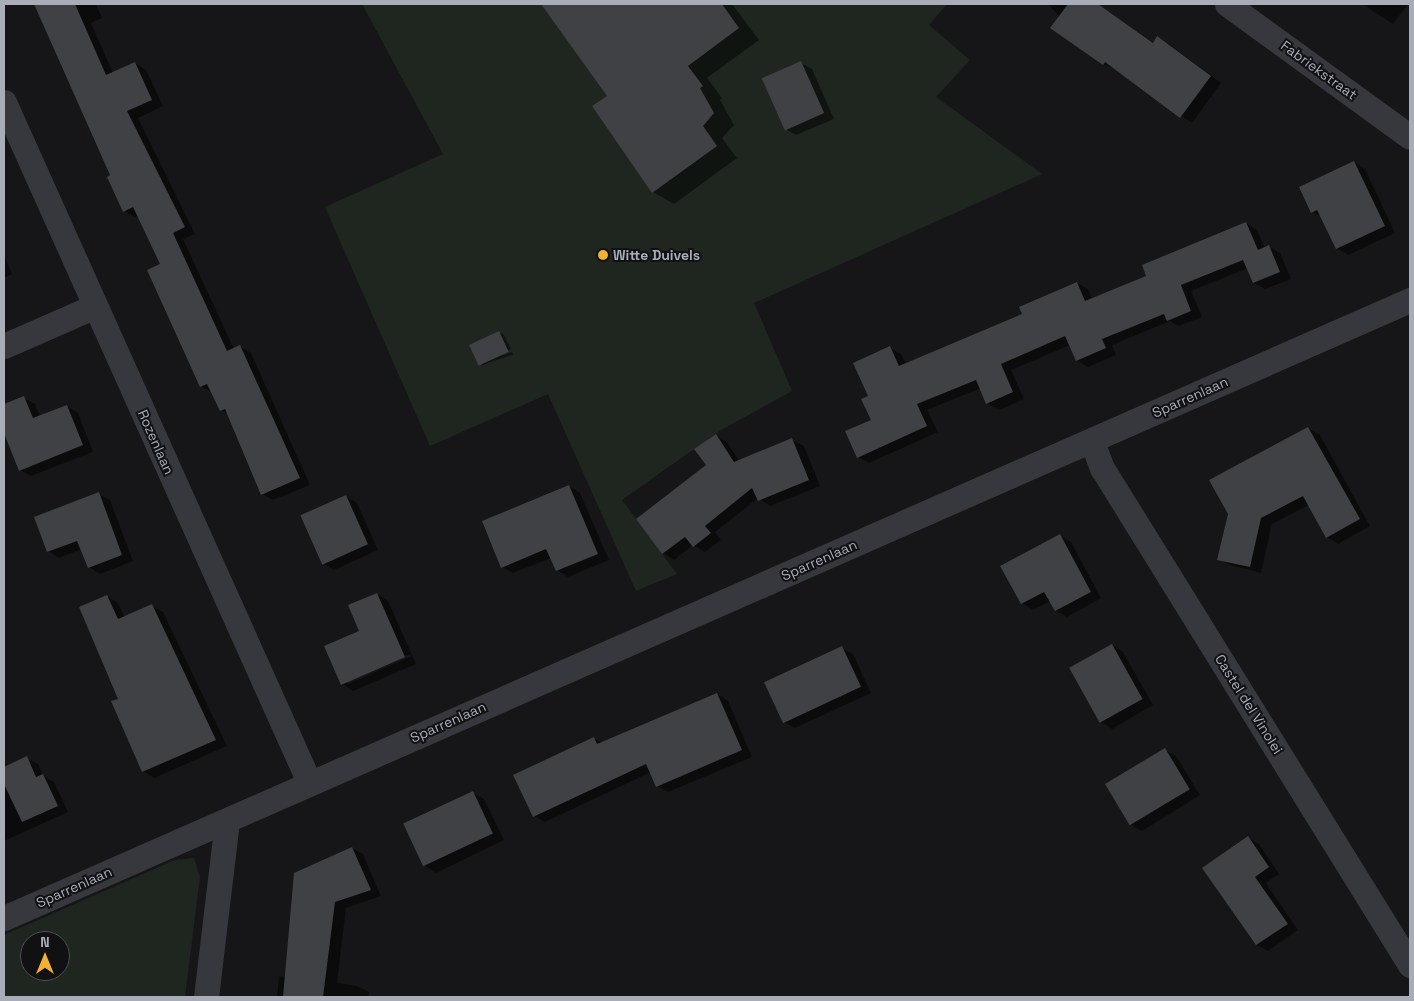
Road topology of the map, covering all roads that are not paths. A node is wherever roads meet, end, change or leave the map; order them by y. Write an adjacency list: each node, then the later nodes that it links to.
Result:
1 (1227, 4): 3 (street, Fabriekstraat)
2 (4, 102): 5 (street, Rozenlaan)
3 (1410, 137)
4 (1410, 300): 7 (street, Sparrenlaan)
5 (95, 306): 6 (street); 8 (street, Rozenlaan)
6 (4, 346)
7 (1092, 440): 8 (street, Sparrenlaan); 11 (street, Castel del Vinolei)
8 (309, 782): 9 (street, Sparrenlaan)
9 (227, 820): 10 (street, Sparrenlaan); 12 (street)
10 (4, 918)
11 (1410, 965)
12 (206, 997)

